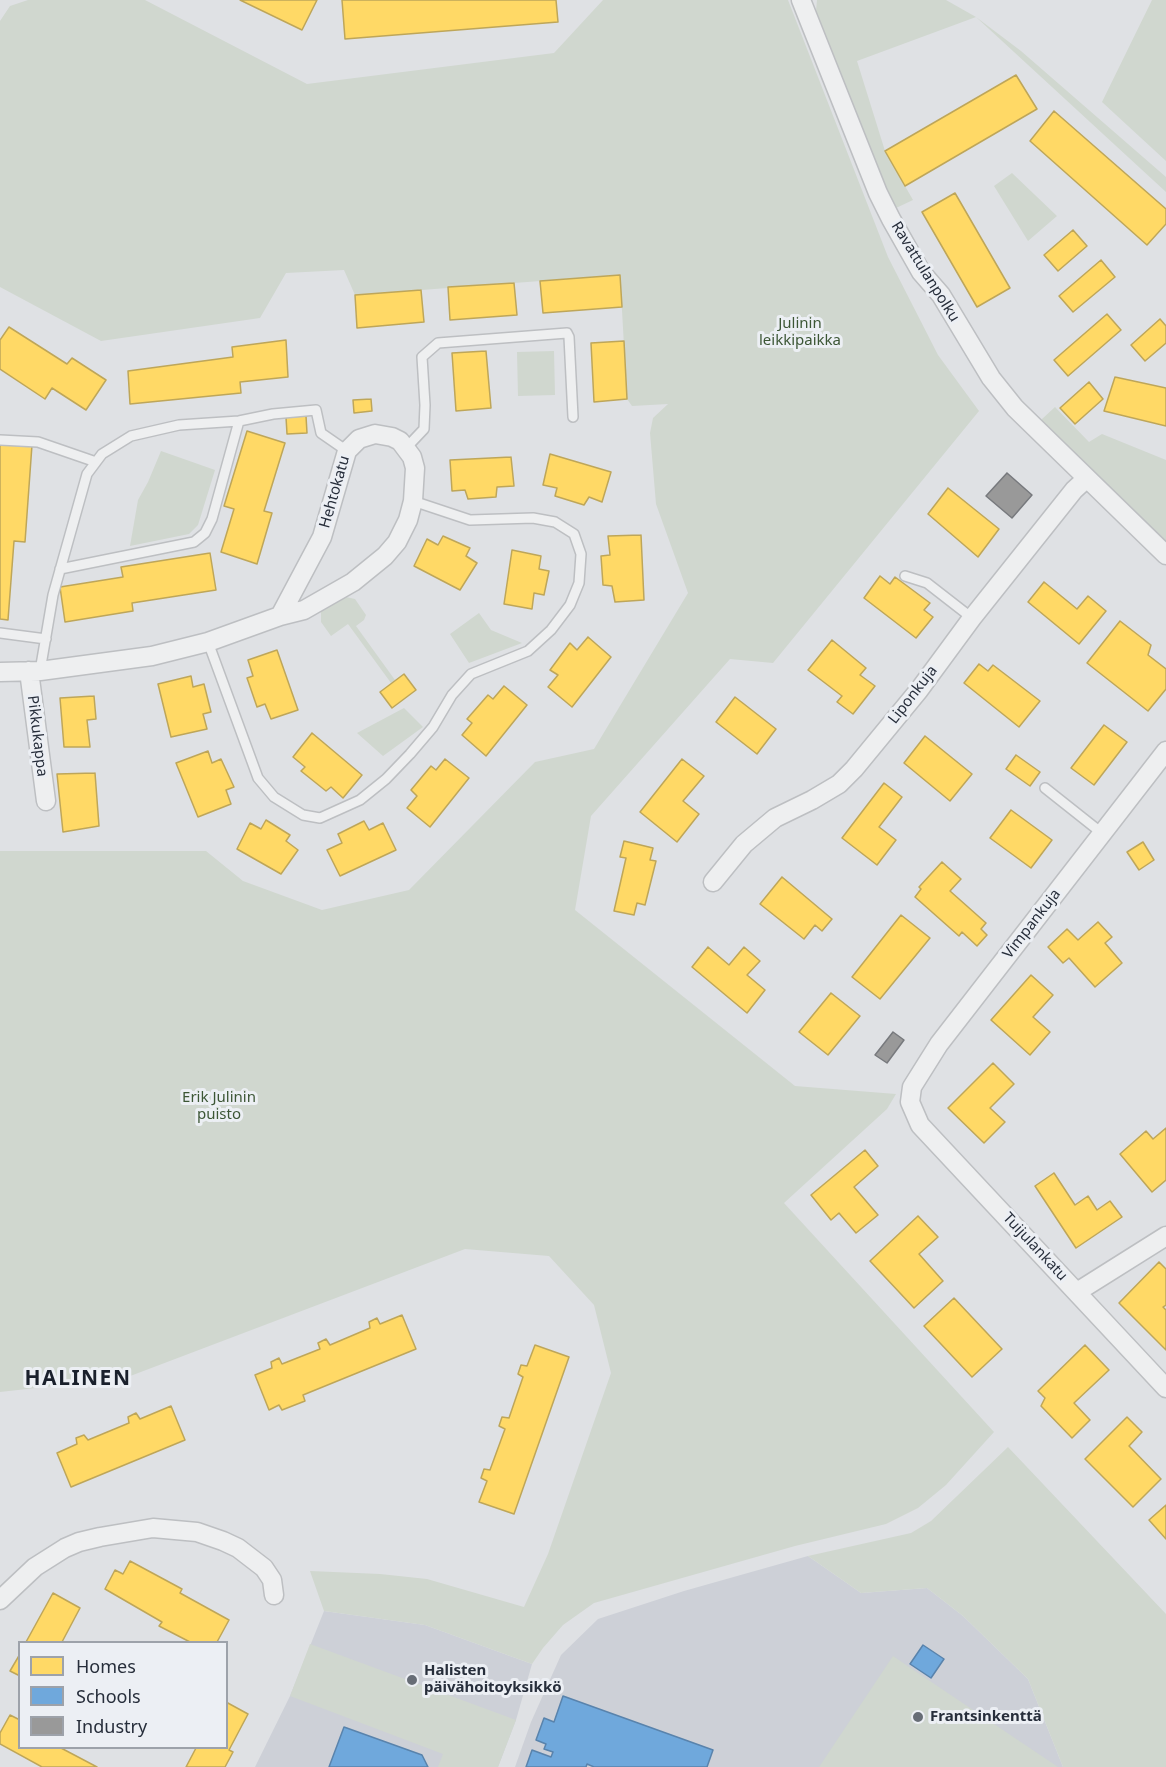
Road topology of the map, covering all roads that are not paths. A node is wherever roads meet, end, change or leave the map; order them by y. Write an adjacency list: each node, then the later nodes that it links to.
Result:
1 (801, 0): 8 (street, Ravattulanpolku)
2 (573, 417): 5 (lane)
3 (239, 421): 6 (lane); 7 (lane); 11 (lane)
4 (0, 440): 7 (lane)
5 (406, 448): 6 (street, Hehtokatu); 9 (street)
6 (346, 450): 13 (street, Hehtokatu)
7 (96, 462): 11 (lane)
8 (1087, 478): 10 (street, Ravattulanpolku); 14 (street, Liponkuja)
9 (413, 501): 13 (street); 17 (lane)
10 (1166, 555)
11 (60, 569): 16 (lane)
12 (905, 576): 14 (lane)
13 (280, 616): 17 (street)
14 (972, 618): 24 (street, Liponkuja)
15 (0, 633): 16 (lane)
16 (46, 639): 18 (lane)
17 (208, 642): 18 (street)
18 (34, 671): 19 (street); 22 (street, Pikkukappa)
19 (0, 672)
20 (1166, 752): 23 (street, Vimpankuja)
21 (1045, 788): 23 (lane)
22 (46, 801)
23 (1102, 834): 25 (street, Vimpankuja)
24 (713, 882)
25 (910, 1102): 27 (street, Tuijulankatu)
26 (1166, 1236): 27 (street)
27 (1077, 1293): 28 (street, Tuijulankatu)
28 (1166, 1388)
29 (273, 1595): 30 (street)
30 (0, 1600)

